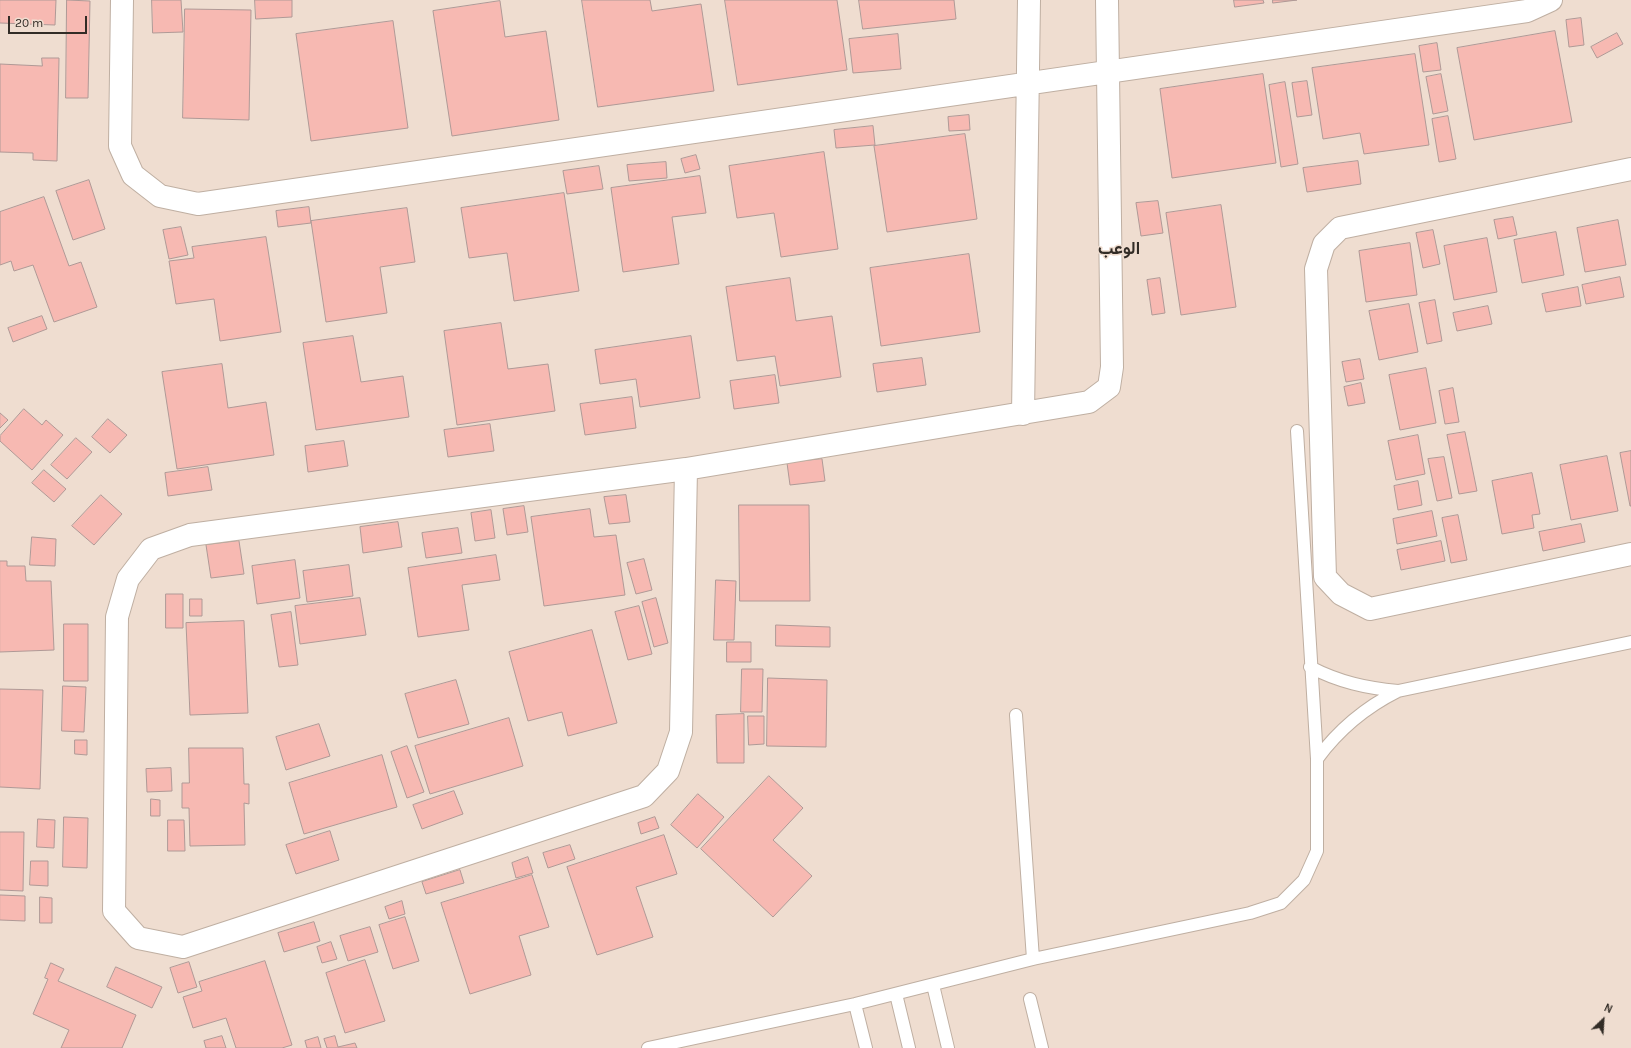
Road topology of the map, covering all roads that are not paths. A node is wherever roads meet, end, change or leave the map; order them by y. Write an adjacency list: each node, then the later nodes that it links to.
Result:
1 (122, 0): 6 (street)
2 (1029, 0): 6 (street)
3 (1107, 0): 5 (street)
4 (1551, 0): 5 (street)
5 (1109, 72): 6 (street); 8 (street)
6 (1028, 83): 8 (street)
7 (1631, 169): 11 (street)
8 (1023, 414): 10 (street)
9 (1297, 431): 13 (lane)
10 (686, 470): 10 (street)
11 (1631, 554)
12 (1631, 642): 14 (lane)
13 (1310, 667): 14 (lane); 16 (lane)
14 (1398, 691): 16 (lane)
15 (1016, 715): 17 (lane)
16 (1317, 759): 17 (lane)
17 (1033, 959): 18 (lane)
18 (933, 985): 19 (lane); 25 (lane)
19 (896, 994): 21 (lane); 24 (lane)
20 (1030, 1000): 26 (lane)
21 (855, 1004): 22 (lane); 23 (lane)
22 (648, 1048)
23 (866, 1048)
24 (909, 1048)
25 (948, 1048)
26 (1042, 1048)

